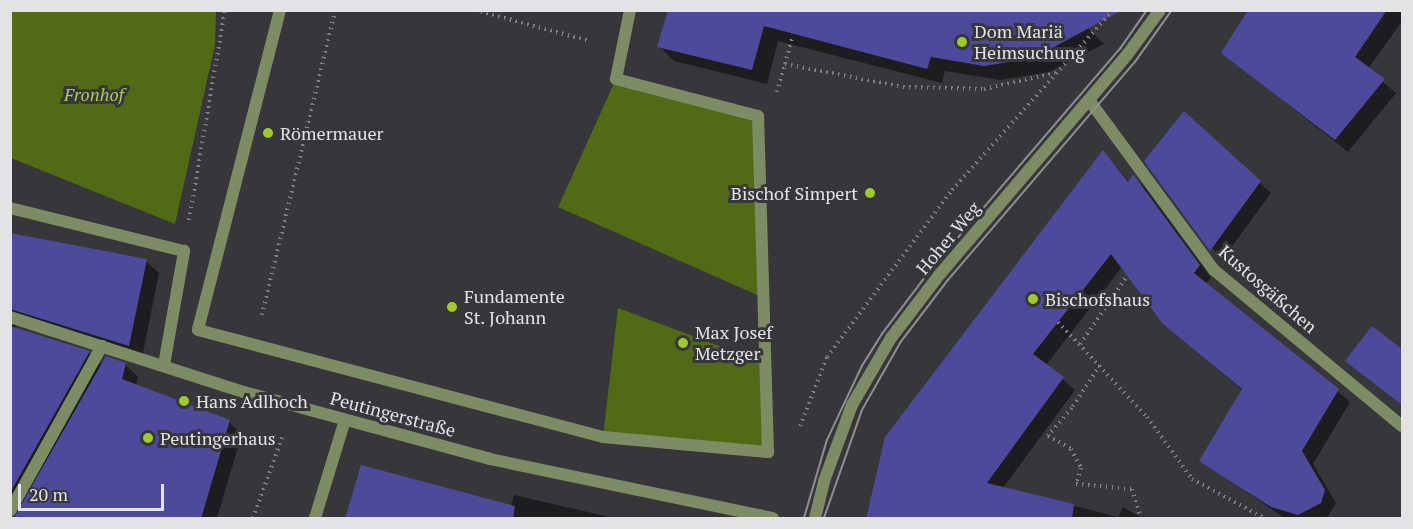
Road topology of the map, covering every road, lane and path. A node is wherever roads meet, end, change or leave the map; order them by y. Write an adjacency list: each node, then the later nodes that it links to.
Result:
1 (225, 10): 15 (path)
2 (280, 10): 20 (street)
3 (335, 10): 20 (path)
4 (475, 10): 9 (path)
5 (630, 10): 9 (street)
6 (1113, 10): 11 (path)
7 (1160, 10): 13 (street, Hoher Weg)
8 (793, 35): 10 (path)
9 (622, 50): 20 (street)
10 (785, 63): 11 (path); 12 (path)
11 (1056, 73): 27 (path)
12 (767, 89)
13 (1089, 100): 26 (street, Kustosgäßchen); 33 (street, Hoher Weg)
14 (10, 208): 15 (street)
15 (184, 251): 22 (street)
16 (1127, 276): 19 (path)
17 (10, 317): 21 (street, Peutingerstraße)
18 (1058, 322): 19 (path)
19 (1080, 344): 23 (path)
20 (255, 345)
21 (102, 346): 22 (street, Peutingerstraße); 28 (street)
22 (164, 365): 24 (street, Peutingerstraße)
23 (1100, 365): 29 (path); 34 (path)
24 (294, 406): 25 (street, Peutingerstraße); 30 (path)
25 (345, 420): 31 (street); 32 (street, Peutingerstraße)
26 (1402, 426)
27 (800, 428)
28 (10, 511)
29 (1140, 515)
30 (253, 519)
31 (315, 519)
32 (773, 519)
33 (815, 519)
34 (1263, 519)

